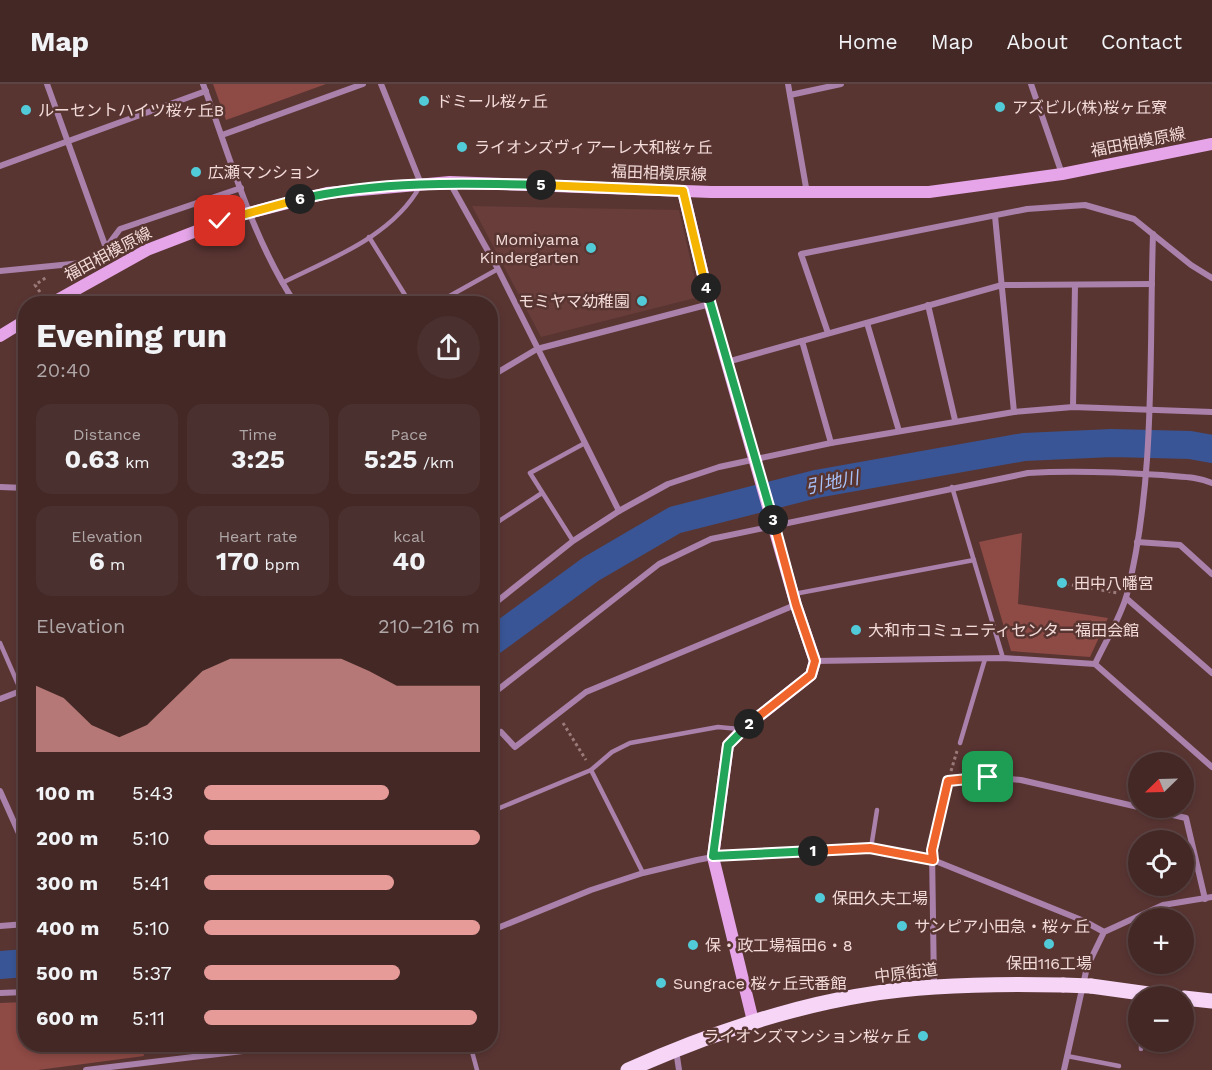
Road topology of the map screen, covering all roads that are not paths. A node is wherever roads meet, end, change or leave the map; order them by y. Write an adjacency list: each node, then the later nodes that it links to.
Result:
1 (47, 84): 10 (street)
2 (363, 84): 9 (street)
3 (381, 84): 15 (street)
4 (788, 84): 8 (street)
5 (842, 84): 8 (street)
6 (1031, 84): 13 (street)
7 (204, 87): 9 (street); 10 (street)
8 (790, 95): 18 (street)
9 (222, 135): 16 (street)
10 (68, 142): 12 (street); 23 (street)
11 (1212, 144): 13 (street, 福田相模原線)
12 (0, 166)
13 (1062, 174): 18 (street, 福田相模原線)
14 (450, 182): 15 (street, 福田相模原線); 17 (street, 福田相模原線); 24 (street)
15 (421, 184): 19 (street, 福田相模原線); 22 (lane)
16 (241, 188): 19 (street); 23 (street)
17 (683, 191): 18 (street, 福田相模原線); 35 (street)
18 (807, 194)
19 (250, 212): 27 (street); 31 (street, 福田相模原線)
20 (995, 216): 21 (street); 29 (street); 39 (street)
21 (1153, 234): 26 (street); 28 (street)
22 (369, 237): 27 (lane); 33 (lane)
23 (106, 248): 25 (street)
24 (498, 269): 34 (lane); 42 (street)
25 (0, 271)
26 (1212, 278)
27 (282, 283): 32 (street)
28 (1152, 284): 30 (street); 46 (street)
29 (1002, 285): 30 (street); 36 (street); 47 (street)
30 (1075, 285): 45 (street)
31 (65, 296)
32 (291, 296)
33 (406, 296)
34 (450, 296)
35 (710, 304): 42 (street); 43 (street)
36 (928, 305): 37 (street); 49 (street)
37 (867, 322): 39 (street); 50 (street)
38 (18, 325): 40 (street)
39 (828, 333): 41 (street)
40 (0, 336)
41 (802, 341): 43 (street); 52 (street)
42 (537, 349): 44 (street); 51 (street)
43 (727, 362): 53 (street)
44 (498, 372)
45 (1073, 407): 46 (street); 47 (street)
46 (1148, 410): 48 (street); 54 (street)
47 (1014, 412): 49 (street)
48 (1212, 412)
49 (955, 420): 50 (street)
50 (898, 431): 52 (street)
51 (585, 443): 59 (lane); 60 (street)
52 (831, 443): 53 (street)
53 (756, 458): 60 (street); 61 (street)
54 (1146, 474): 55 (street); 57 (street); 64 (street)
55 (1212, 483)
56 (0, 487): 58 (street)
57 (952, 487): 61 (street); 65 (lane)
58 (18, 488)
59 (542, 493): 62 (lane); 63 (lane)
60 (619, 511): 63 (street)
61 (773, 519): 68 (street); 77 (street)
62 (498, 522)
63 (573, 542): 69 (street)
64 (1137, 542): 66 (street); 67 (street)
65 (974, 560): 68 (lane); 71 (lane)
66 (1212, 574)
67 (1126, 596): 74 (street); 75 (street)
68 (795, 599): 73 (street); 81 (street)
69 (498, 601)
70 (0, 643): 76 (lane)
71 (1003, 658): 72 (street); 74 (street)
72 (985, 659): 73 (street); 82 (lane)
73 (815, 661): 80 (street)
74 (1095, 664): 83 (street)
75 (1212, 673)
76 (18, 680)
77 (498, 690)
78 (18, 692): 79 (street)
79 (0, 699)
80 (743, 729): 84 (lane); 90 (street)
81 (501, 732)
82 (960, 744)
83 (1212, 767)
84 (591, 770): 86 (lane); 92 (lane)
85 (0, 791): 88 (street)
86 (498, 809)
87 (877, 810): 89 (lane)
88 (18, 831)
89 (870, 848): 90 (street); 91 (street)
90 (713, 856): 92 (street); 104 (street)
91 (933, 860): 93 (street); 97 (street); 98 (street)
92 (643, 873): 96 (street)
93 (1209, 898): 97 (street)
94 (18, 925): 95 (street)
95 (0, 926)
96 (498, 928)
97 (1104, 932): 108 (street)
98 (934, 987): 101 (main road, 中原街道, bridge); 104 (main road, 中原街道)
99 (18, 992): 100 (street)
100 (0, 993)
101 (1128, 993)
102 (1194, 999): 103 (main road)
103 (1212, 1001)
104 (753, 1021): 105 (main road, 中原街道)
105 (676, 1048): 113 (main road, 中原街道); 114 (street)
106 (236, 1052): 110 (street)
107 (472, 1052): 112 (lane)
108 (1067, 1056): 109 (lane); 115 (street)
109 (1119, 1066)
110 (121, 1067): 111 (street)
111 (86, 1070)
112 (477, 1070)
113 (628, 1070)
114 (679, 1070)
115 (1064, 1070)

